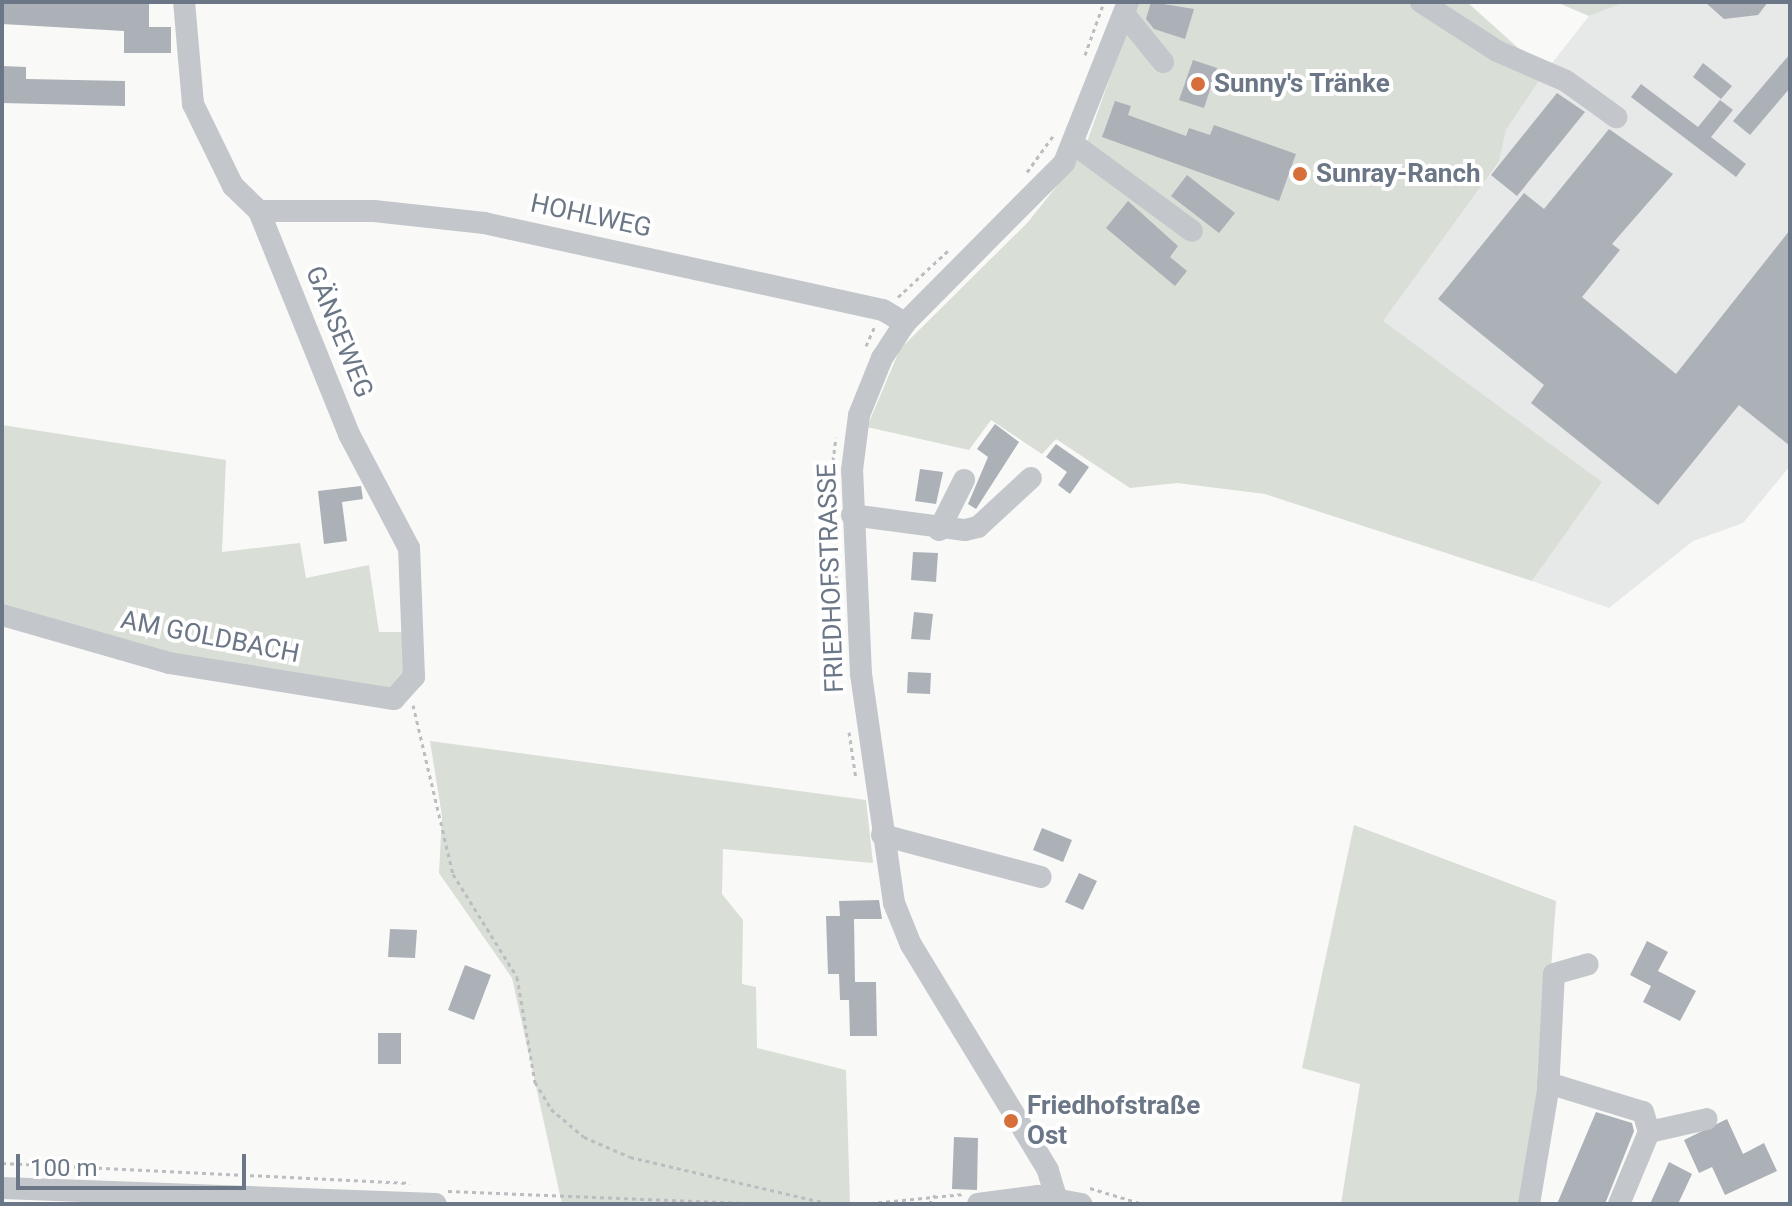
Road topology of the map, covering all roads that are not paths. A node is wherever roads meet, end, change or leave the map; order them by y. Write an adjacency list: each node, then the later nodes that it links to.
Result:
1 (184, 2): 7 (street, GÄNSEWEG)
2 (1421, 2): 5 (street)
3 (1126, 8): 4 (street); 6 (street, FRIEDHOFSTRASSE)
4 (1163, 62)
5 (1616, 117)
6 (1075, 145): 8 (street); 9 (street, FRIEDHOFSTRASSE)
7 (259, 211): 9 (street, HOHLWEG); 15 (street, GÄNSEWEG)
8 (1192, 231)
9 (905, 323): 12 (street, FRIEDHOFSTRASSE)
10 (1031, 478): 13 (street)
11 (964, 480): 13 (street)
12 (852, 515): 13 (street); 16 (street, FRIEDHOFSTRASSE)
13 (939, 530)
14 (2, 615): 15 (street, AM GOLDBACH)
15 (408, 690)
16 (882, 835): 17 (street); 23 (street, FRIEDHOFSTRASSE)
17 (1041, 877)
18 (1588, 964): 19 (street)
19 (1548, 1083): 21 (street); 28 (street)
20 (1707, 1119): 21 (street)
21 (1649, 1132): 29 (street)
22 (2, 1188): 24 (street)
23 (1055, 1191): 26 (street); 27 (street)
24 (70, 1197): 25 (street)
25 (436, 1204)
26 (978, 1204)
27 (1081, 1204)
28 (1529, 1204)
29 (1619, 1204)

